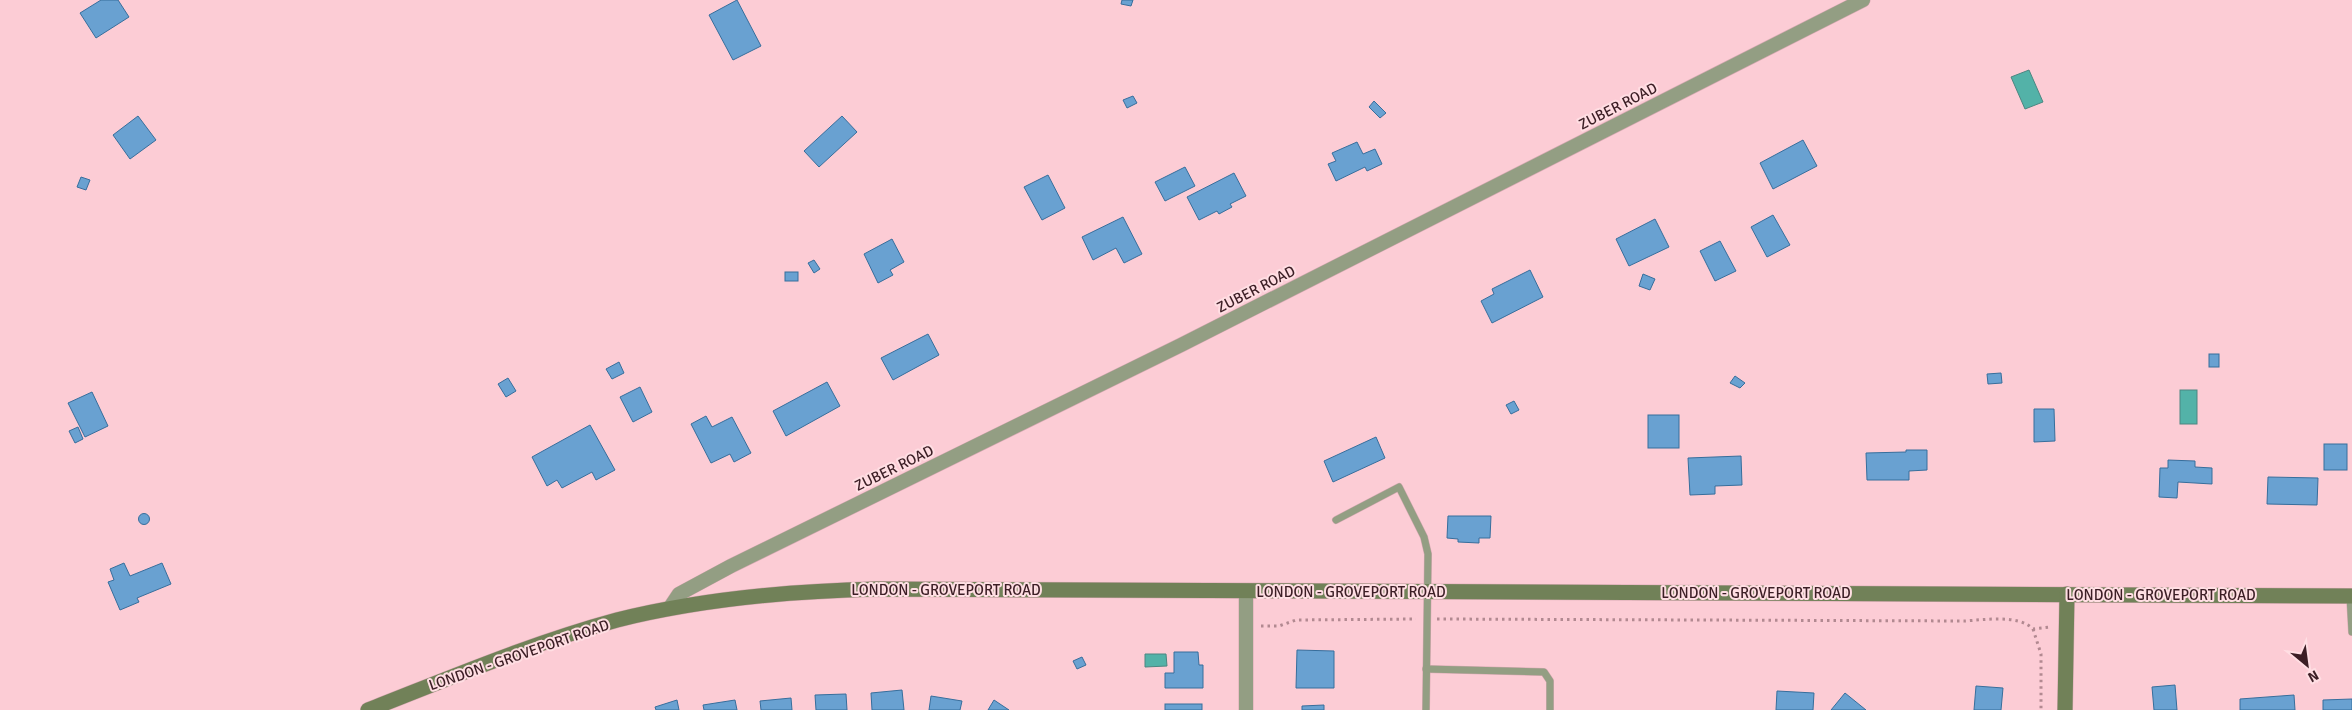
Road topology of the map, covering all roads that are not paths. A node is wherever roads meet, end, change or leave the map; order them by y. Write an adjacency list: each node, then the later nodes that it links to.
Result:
1 (1863, 0): 7 (street, ZUBER ROAD)
2 (1336, 520): 4 (lane)
3 (1246, 592): 4 (main road, LONDON - GROVEPORT ROAD); 7 (main road, LONDON - GROVEPORT ROAD); 11 (street)
4 (1427, 592): 5 (main road, LONDON - GROVEPORT ROAD); 9 (lane)
5 (2067, 594): 6 (main road, LONDON - GROVEPORT ROAD); 14 (main road)
6 (2351, 596): 8 (lane)
7 (669, 609): 10 (main road, LONDON - GROVEPORT ROAD)
8 (2352, 632)
9 (1426, 669): 12 (lane); 13 (lane)
10 (368, 710)
11 (1246, 710)
12 (1426, 710)
13 (1550, 710)
14 (2065, 710)

